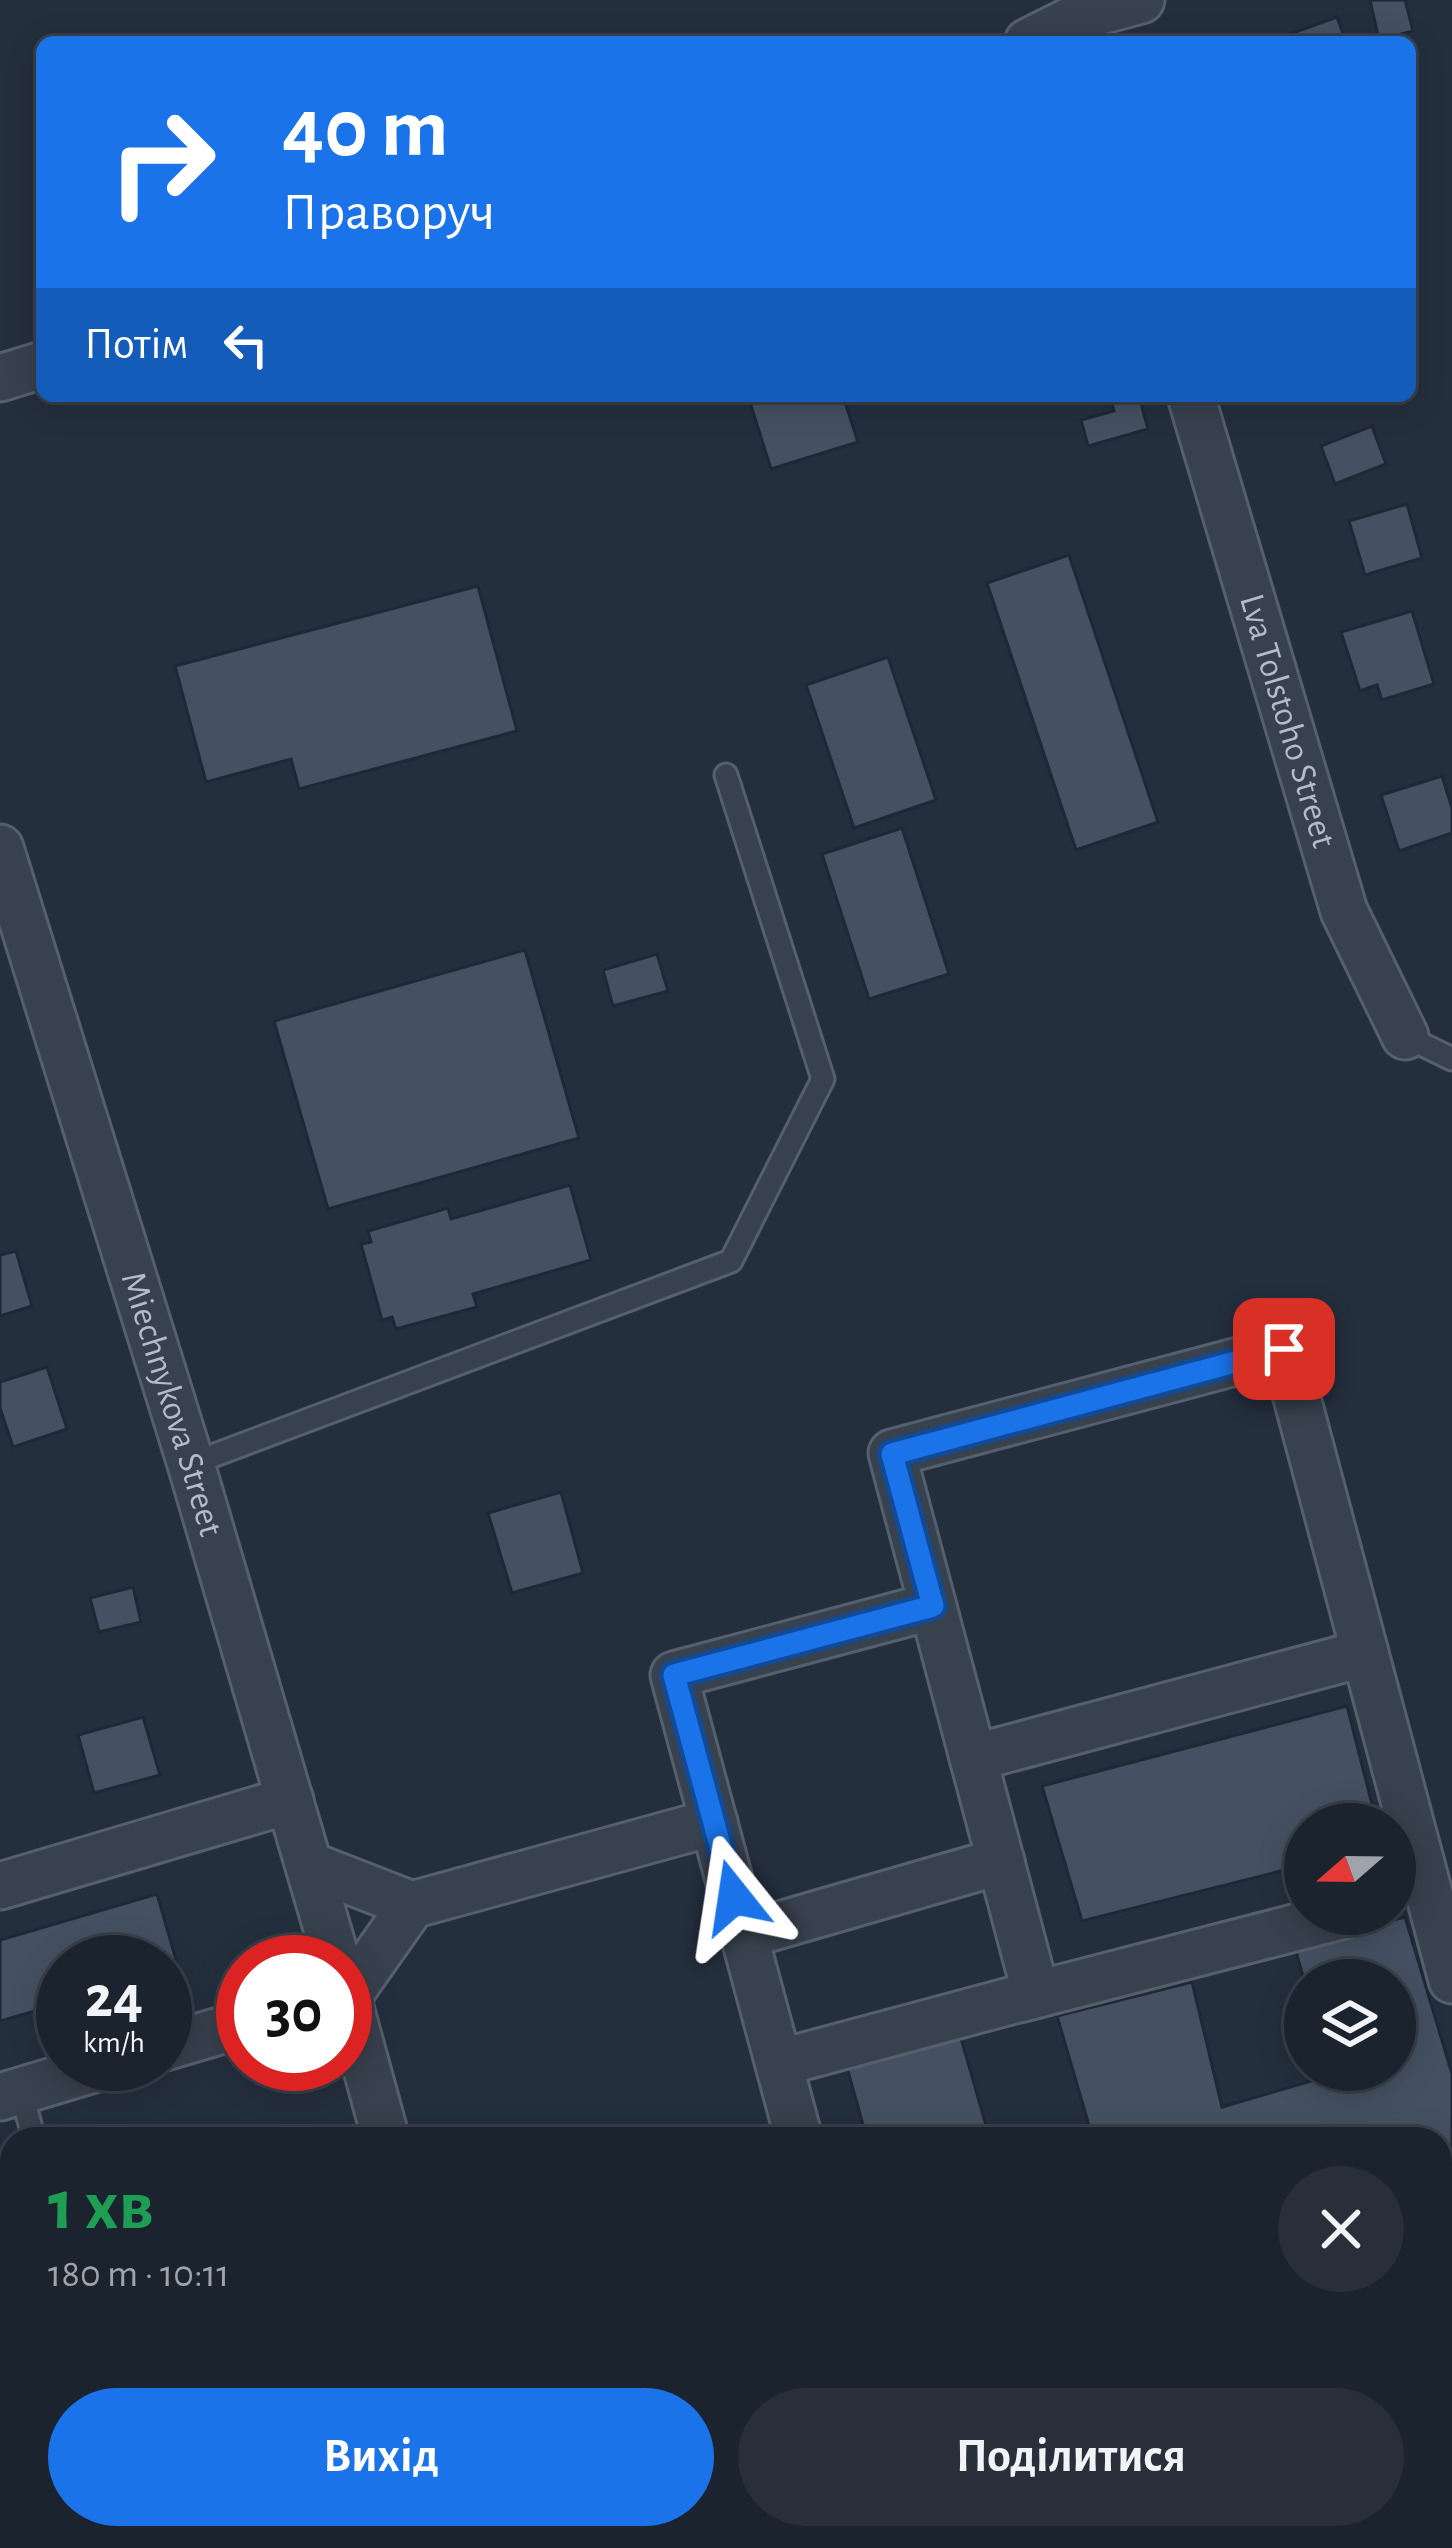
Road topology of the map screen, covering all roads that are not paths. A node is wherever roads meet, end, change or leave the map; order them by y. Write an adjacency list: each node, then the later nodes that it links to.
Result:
1 (1142, 0): 2 (street)
2 (1079, 20): 3 (street)
3 (1042, 36)
4 (36, 367): 5 (street)
5 (0, 379)
6 (1193, 402): 9 (street, Lva Tolstoho Street)
7 (725, 775): 11 (lane)
8 (0, 848): 11 (street, Miechnykova Street)
9 (1405, 1036): 10 (lane)
10 (1452, 1059)
11 (190, 1464): 15 (street, Miechnykova Street)
12 (933, 1606): 13 (street); 14 (street); 17 (street)
13 (1365, 1653): 14 (street); 16 (street)
14 (974, 1757): 18 (street)
15 (290, 1801): 19 (street, Miechnykova Street); 20 (street)
16 (1394, 1803)
17 (714, 1822): 21 (street); 25 (street)
18 (1001, 1862): 25 (street); 28 (street)
19 (309, 1865): 21 (street); 24 (street, Miechnykova Street)
20 (0, 1886)
21 (412, 1905): 26 (street)
22 (1416, 1906): 27 (street)
23 (1284, 1931): 28 (street)
24 (329, 1935)
25 (745, 1935): 29 (street)
26 (372, 1954)
27 (1452, 1980)
28 (1019, 1999): 29 (street)
29 (779, 2063): 34 (street)
30 (372, 2089): 33 (street, Miechnykova Street)
31 (10, 2094): 32 (lane)
32 (28, 2127)
33 (383, 2127)
34 (796, 2127)

